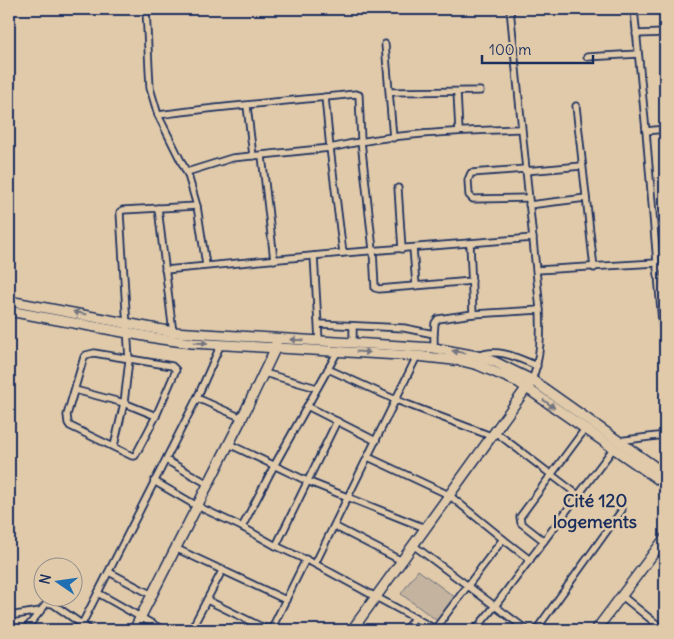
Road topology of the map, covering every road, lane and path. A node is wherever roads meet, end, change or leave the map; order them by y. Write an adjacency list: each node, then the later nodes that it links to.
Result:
1 (146, 9): 15 (street)
2 (510, 9): 16 (street)
3 (634, 9): 5 (street)
4 (665, 33): 5 (street)
5 (636, 34): 7 (street)
6 (385, 44): 10 (street)
7 (638, 54): 8 (street); 19 (street)
8 (587, 57)
9 (480, 90): 11 (street)
10 (390, 92): 11 (street); 20 (street)
11 (457, 92): 18 (street)
12 (325, 97): 13 (street); 21 (street); 22 (street)
13 (247, 106): 15 (street); 23 (street)
14 (576, 106): 25 (street)
15 (158, 115): 27 (street)
16 (521, 129): 18 (street); 26 (street)
17 (665, 129): 19 (street)
18 (459, 131): 20 (street)
19 (646, 131): 42 (street)
20 (393, 138): 21 (street)
21 (361, 141): 22 (street); 37 (street)
22 (330, 148): 24 (street); 38 (street)
23 (253, 156): 24 (street); 27 (street)
24 (262, 156): 40 (street)
25 (582, 166): 26 (street); 29 (street)
26 (525, 170): 30 (street); 30 (street)
27 (187, 172): 31 (street)
28 (398, 188): 36 (street)
29 (586, 198): 30 (street); 43 (street)
30 (529, 202): 33 (street)
31 (197, 206): 32 (street); 41 (street)
32 (158, 208): 45 (street); 58 (street)
33 (532, 238): 34 (street); 46 (street)
34 (470, 243): 35 (street); 47 (street)
35 (413, 248): 36 (street); 48 (street)
36 (402, 249): 37 (street)
37 (373, 250): 38 (street); 48 (street)
38 (343, 253): 39 (street)
39 (314, 256): 40 (street); 55 (street)
40 (274, 260): 41 (street)
41 (206, 265): 45 (street)
42 (656, 266): 43 (street); 44 (street); 57 (street)
43 (594, 268): 46 (street)
44 (665, 268)
45 (165, 270): 60 (street)
46 (537, 270): 51 (street)
47 (472, 281): 48 (street); 53 (street)
48 (416, 285)
49 (9, 300): 50 (main road)
50 (48, 307): 54 (main road); 58 (main road, one-way to 50)
51 (540, 310): 53 (street); 72 (street)
52 (9, 311): 54 (main road)
53 (473, 314): 59 (street)
54 (46, 318): 58 (main road)
55 (319, 324): 56 (street); 61 (street)
56 (353, 326): 59 (street); 63 (street)
57 (664, 326): 70 (street)
58 (127, 328): 60 (main road); 71 (street)
59 (434, 334): 65 (street)
60 (173, 336): 62 (main road); 64 (main road, one-way to 64)
61 (319, 341): 62 (main road, one-way to 62); 63 (main road)
62 (276, 343): 64 (main road); 66 (main road); 75 (main road)
63 (353, 343): 65 (main road)
64 (221, 344): 79 (street)
65 (434, 348): 69 (main road, one-way to 65)
66 (338, 351): 68 (main road, one-way to 68); 74 (street)
67 (506, 354): 69 (street); 72 (street); 73 (street)
68 (417, 356): 76 (main road); 80 (street)
69 (478, 356): 73 (main road)
70 (665, 359)
71 (129, 360): 78 (street); 81 (street); 83 (street)
72 (537, 366): 76 (street)
73 (505, 367): 76 (main road)
74 (328, 369): 77 (street); 80 (street)
75 (264, 373): 77 (street); 84 (main road)
76 (529, 384): 86 (main road, one-way to 86); 87 (main road); 91 (main road)
77 (317, 388): 82 (street)
78 (75, 390): 81 (street); 92 (street)
79 (197, 398): 84 (street); 94 (street)
80 (396, 400): 87 (street); 89 (street)
81 (124, 403): 83 (street); 92 (street)
82 (307, 406): 85 (street); 95 (street)
83 (156, 416): 92 (street)
84 (242, 418): 90 (main road)
85 (337, 421): 89 (street); 99 (street)
86 (585, 430): 91 (main road); 96 (street)
87 (492, 433): 96 (street); 102 (main road)
88 (665, 435): 91 (street)
89 (376, 441): 93 (street)
90 (229, 444): 95 (street); 100 (main road)
91 (616, 445): 97 (main road); 101 (main road); 103 (street)
92 (114, 446)
93 (368, 457): 102 (street); 104 (street)
94 (166, 460): 98 (street); 100 (street)
95 (274, 466): 99 (street); 108 (street)
96 (551, 474): 103 (street); 112 (street)
97 (665, 474)
98 (154, 481): 105 (street); 121 (street)
99 (307, 482): 104 (street); 114 (street)
100 (208, 484): 105 (main road)
101 (665, 484)
102 (448, 495): 109 (main road); 111 (street)
103 (578, 495): 112 (street)
104 (348, 498): 107 (street); 109 (street)
105 (197, 506): 108 (street); 115 (main road)
106 (622, 510): 146 (street)
107 (334, 526): 118 (street); 119 (street)
108 (242, 527): 114 (street)
109 (425, 528): 113 (main road)
110 (665, 538): 126 (main road)
111 (504, 539): 117 (street); 122 (street)
112 (544, 541): 117 (street)
113 (413, 545): 118 (main road); 122 (street)
114 (276, 546): 116 (street)
115 (175, 548): 120 (street); 124 (main road)
116 (306, 559): 119 (street); 128 (street)
117 (530, 560): 129 (street)
118 (402, 561): 125 (main road)
119 (314, 564): 125 (street)
120 (223, 569): 127 (street); 128 (street)
121 (109, 572): 123 (street); 124 (street)
122 (470, 586): 129 (street); 143 (street)
123 (98, 593): 133 (street); 134 (street)
124 (152, 595): 133 (main road)
125 (376, 596): 132 (street); 141 (main road)
126 (622, 596): 147 (main road); 148 (street)
127 (207, 600): 139 (street); 140 (street)
128 (286, 600): 140 (street)
129 (495, 606): 144 (street); 145 (street)
130 (40, 611): 131 (street); 134 (street); 135 (street)
131 (9, 616)
132 (414, 617): 142 (street); 143 (street)
133 (140, 618): 137 (main road); 138 (street)
134 (82, 624): 136 (street)
135 (25, 630)
136 (90, 630)
137 (134, 630)
138 (163, 630)
139 (191, 630)
140 (269, 630)
141 (352, 630)
142 (405, 630)
143 (436, 630)
144 (475, 630)
145 (527, 630)
146 (536, 630)
147 (596, 630)
148 (664, 630)

